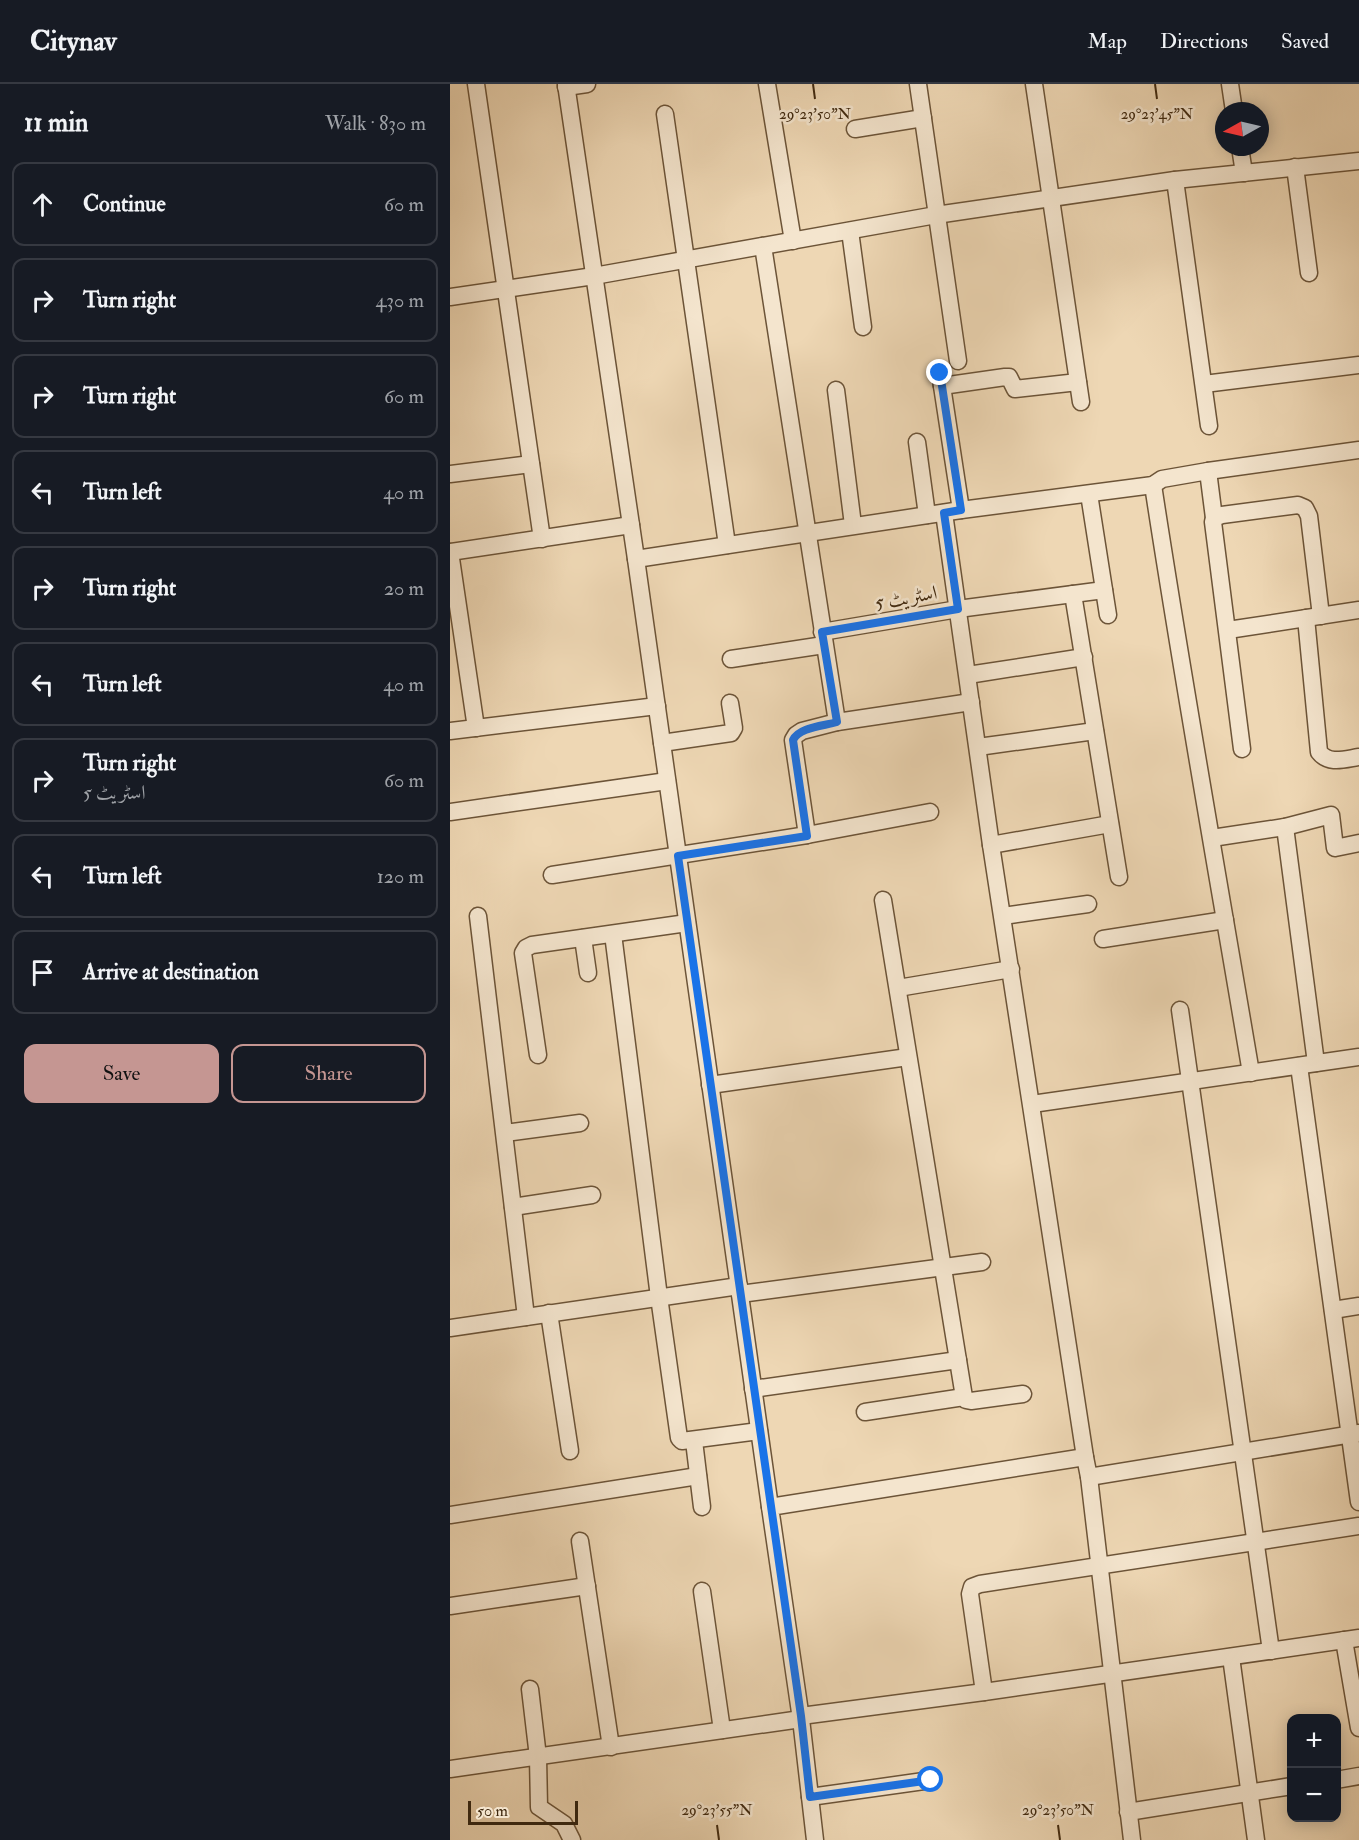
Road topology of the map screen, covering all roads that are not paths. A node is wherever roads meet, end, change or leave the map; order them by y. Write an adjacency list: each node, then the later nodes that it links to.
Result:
1 (476, 84): 25 (street)
2 (587, 84): 7 (street)
3 (767, 84): 20 (street)
4 (918, 84): 10 (street)
5 (1034, 84): 17 (street)
6 (1230, 84): 8 (street)
7 (566, 86): 24 (street)
8 (1233, 102)
9 (665, 114): 22 (street)
10 (923, 118): 11 (street); 18 (street)
11 (855, 129)
12 (1241, 156): 15 (street)
13 (1359, 161): 14 (street)
14 (1294, 167): 15 (street); 23 (street)
15 (1244, 173): 16 (street)
16 (1175, 180): 17 (street); 31 (street)
17 (1051, 198): 18 (street); 30 (street)
18 (936, 215): 19 (street); 28 (street)
19 (850, 231): 20 (street); 27 (street)
20 (793, 241): 21 (street)
21 (763, 246): 22 (street); 47 (street)
22 (686, 260): 24 (street); 49 (street)
23 (1309, 273)
24 (594, 276): 25 (street); 45 (street)
25 (505, 290): 26 (street); 37 (street)
26 (450, 297)
27 (863, 327)
28 (958, 361)
29 (1359, 366): 31 (street)
30 (1078, 382): 33 (street); 42 (street)
31 (1204, 384): 34 (street)
32 (837, 390): 46 (street)
33 (1081, 402)
34 (1209, 426)
35 (917, 442): 43 (street)
36 (1359, 450): 38 (street)
37 (531, 464): 39 (street); 48 (street)
38 (1208, 471): 40 (street); 44 (street)
39 (450, 474)
40 (1153, 485): 41 (street); 80 (street)
41 (1089, 494): 42 (street); 52 (street)
42 (961, 510): 43 (street)
43 (936, 514): 46 (street); 54 (street)
44 (1214, 518): 57 (street); 58 (street)
45 (632, 525): 48 (street); 51 (street)
46 (853, 525): 47 (street)
47 (807, 534): 49 (street); 59 (street)
48 (542, 539): 50 (street)
49 (727, 545): 51 (street)
50 (450, 552): 67 (street)
51 (636, 559): 65 (street)
52 (1104, 590): 53 (street, اسٹریٹ 5); 56 (street)
53 (1073, 594): 54 (street, اسٹریٹ 5); 60 (street)
54 (958, 609): 59 (street, اسٹریٹ 5); 62 (street)
55 (1359, 610): 57 (street)
56 (1108, 615)
57 (1313, 617): 58 (street); 73 (street)
58 (1228, 630): 72 (street)
59 (823, 639): 61 (street, اسٹریٹ 5); 66 (street)
60 (1083, 657): 62 (street); 68 (street)
61 (731, 659)
62 (968, 675): 63 (street)
63 (971, 702): 66 (street); 71 (street)
64 (730, 703): 70 (street)
65 (657, 706): 67 (street); 70 (street)
66 (837, 722): 79 (street)
67 (476, 728): 69 (street)
68 (1095, 730): 71 (street); 77 (street)
69 (450, 731)
70 (662, 743): 74 (street)
71 (978, 747): 82 (street)
72 (1242, 749)
73 (1359, 757)
74 (667, 781): 75 (street); 83 (street)
75 (450, 812)
76 (930, 812): 79 (street)
77 (1110, 824): 82 (street); 85 (street)
78 (1285, 827): 80 (street); 81 (street); 102 (street)
79 (807, 836): 83 (street)
80 (1212, 838): 90 (street)
81 (1359, 843)
82 (991, 845): 89 (street)
83 (678, 856): 84 (street); 91 (street)
84 (552, 875)
85 (1119, 877)
86 (883, 900): 97 (street)
87 (1089, 904): 89 (street)
88 (478, 916): 109 (street)
89 (1003, 916): 95 (street)
90 (1226, 920): 94 (street); 104 (street)
91 (687, 923): 92 (street); 106 (street)
92 (613, 934): 93 (street); 115 (street)
93 (583, 938): 96 (street); 99 (street)
94 (1103, 939)
95 (1011, 969): 97 (street); 107 (street)
96 (588, 973)
97 (898, 988): 100 (street)
98 (1180, 1010): 105 (street)
99 (538, 1055)
100 (908, 1057): 106 (street); 113 (street)
101 (1359, 1057): 102 (street)
102 (1316, 1064): 103 (street)
103 (1299, 1066): 104 (street); 117 (street)
104 (1251, 1073): 105 (street)
105 (1191, 1081): 107 (street); 130 (street)
106 (710, 1085): 114 (street)
107 (1032, 1104): 131 (street)
108 (580, 1123): 109 (street)
109 (505, 1134): 111 (street)
110 (592, 1196): 111 (street)
111 (513, 1207): 119 (street)
112 (982, 1262): 113 (street)
113 (944, 1266): 114 (street); 121 (street)
114 (739, 1290): 115 (street); 122 (street)
115 (659, 1298): 118 (street); 128 (street)
116 (1359, 1306): 117 (street)
117 (1333, 1310): 127 (street)
118 (549, 1313): 119 (street); 129 (street)
119 (526, 1317): 120 (street)
120 (450, 1328)
121 (957, 1359): 122 (street); 124 (street)
122 (753, 1389): 126 (street)
123 (1023, 1394): 124 (street)
124 (964, 1397): 125 (street)
125 (865, 1412)
126 (759, 1431): 128 (street); 136 (street)
127 (1355, 1434): 130 (street); 134 (street)
128 (694, 1441): 132 (street)
129 (570, 1451)
130 (1242, 1452): 133 (street); 140 (street)
131 (1085, 1457): 133 (street); 136 (street)
132 (698, 1476): 135 (street); 137 (street)
133 (1089, 1477): 141 (street)
134 (1359, 1502)
135 (702, 1507)
136 (770, 1507): 151 (street)
137 (450, 1515)
138 (1359, 1526): 140 (street)
139 (580, 1540): 142 (street)
140 (1255, 1542): 141 (street); 146 (street)
141 (1100, 1566): 148 (street); 150 (street)
142 (586, 1586): 144 (street); 154 (street)
143 (702, 1591): 153 (street)
144 (450, 1606)
145 (1352, 1639): 146 (street); 152 (street)
146 (1271, 1651): 147 (street)
147 (1231, 1657): 148 (street); 161 (street)
148 (1110, 1673): 150 (street); 163 (street)
149 (530, 1689): 155 (street)
150 (984, 1692): 151 (street)
151 (801, 1717): 153 (street); 162 (street)
152 (1359, 1728)
153 (722, 1730): 154 (street)
154 (611, 1747): 155 (street)
155 (538, 1757): 156 (street); 164 (street)
156 (450, 1769)
157 (1359, 1776): 158 (street)
158 (1341, 1779)
159 (931, 1780): 162 (street)
160 (1287, 1787): 161 (street)
161 (1250, 1793): 163 (street); 167 (street)
162 (810, 1797): 165 (street)
163 (1128, 1812): 166 (street)
164 (572, 1840)
165 (814, 1840)
166 (1132, 1840)
167 (1256, 1840)

